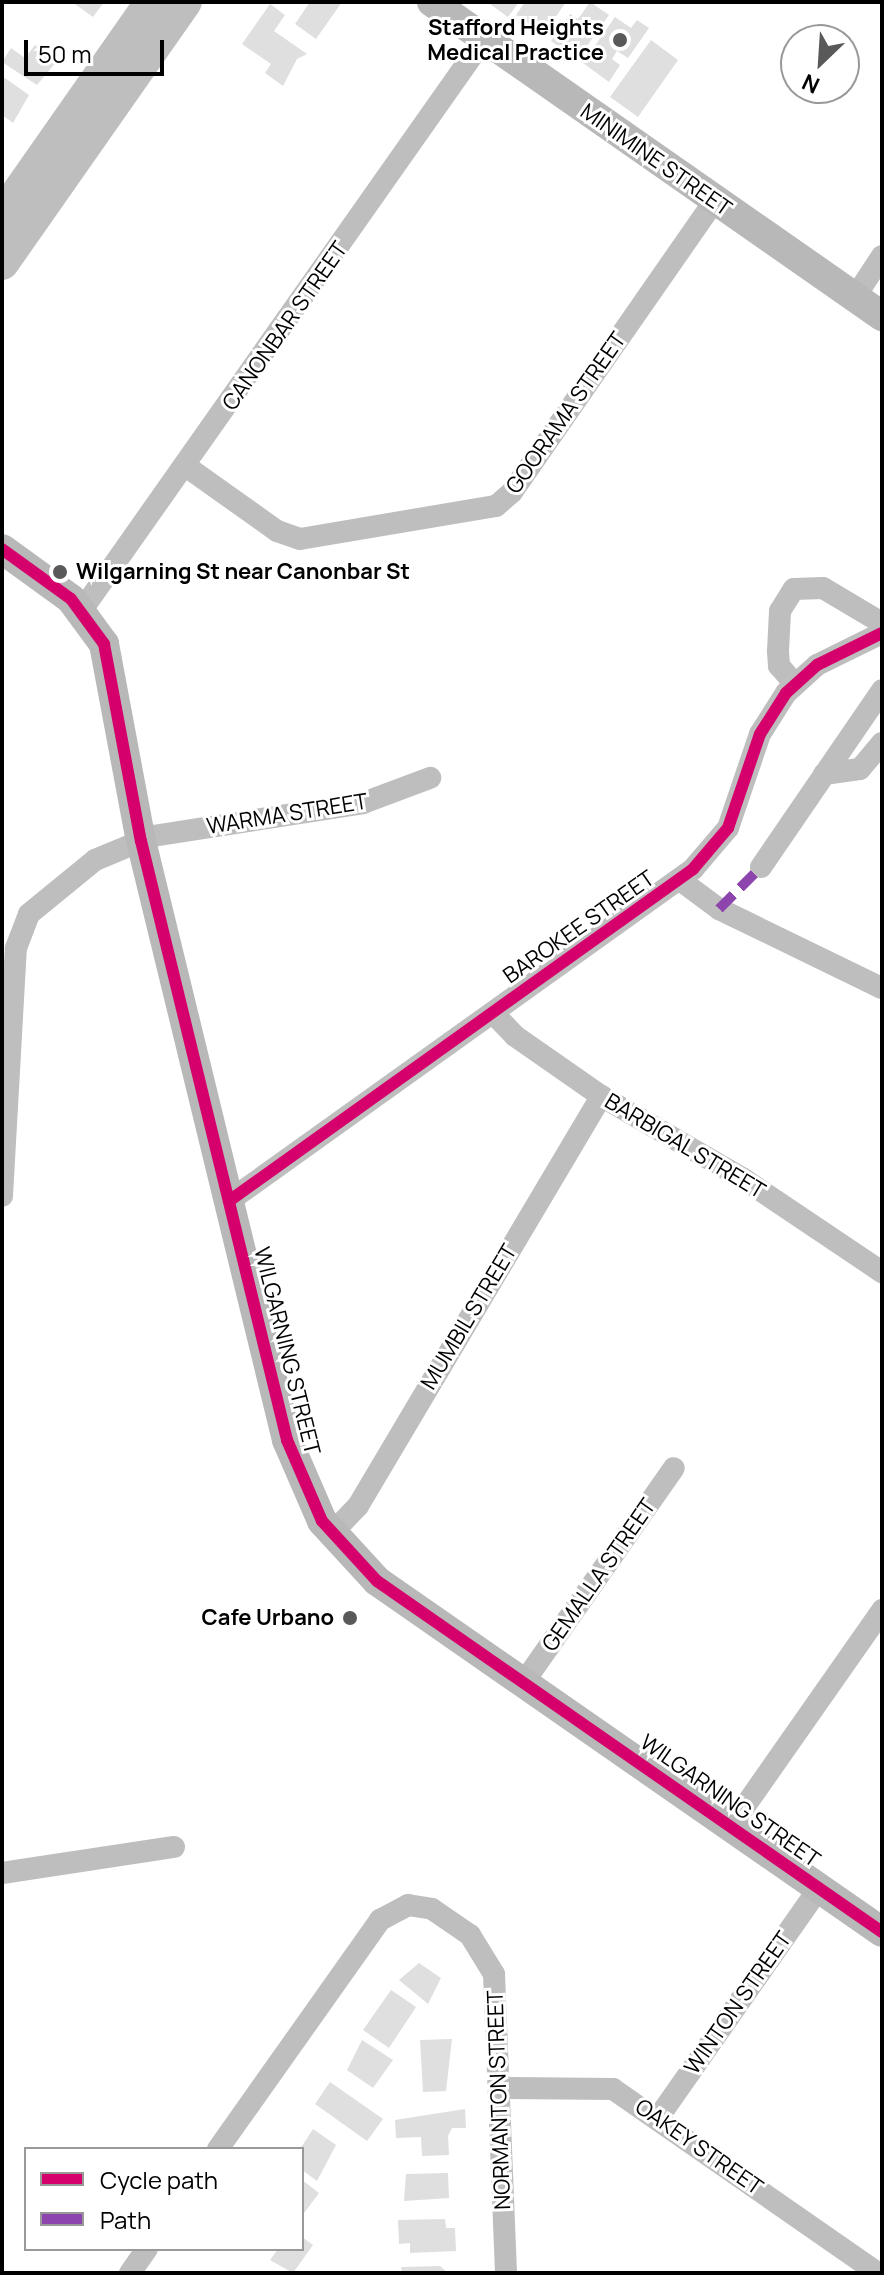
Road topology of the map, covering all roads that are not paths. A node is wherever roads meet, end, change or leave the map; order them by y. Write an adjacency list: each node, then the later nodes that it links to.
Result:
1 (152, 2): 6 (main road)
2 (185, 2): 6 (main road)
3 (432, 2): 4 (street, MINIMINE STREET)
4 (484, 39): 5 (street, MINIMINE STREET); 11 (street, CANONBAR STREET)
5 (715, 200): 9 (street, MINIMINE STREET); 11 (street, GOORAMA STREET)
6 (9, 216): 8 (main road)
7 (882, 256): 9 (street)
8 (2, 263)
9 (855, 297): 10 (street, MINIMINE STREET)
10 (882, 316)
11 (187, 467): 13 (street, CANONBAR STREET)
12 (2, 549): 13 (street, WILGARNING STREET)
13 (82, 610): 21 (street, WILGARNING STREET)
14 (882, 623): 16 (street)
15 (882, 633): 16 (street, BAROKEE STREET)
16 (794, 683): 23 (street, BAROKEE STREET)
17 (882, 690): 19 (street)
18 (882, 743): 19 (street)
19 (824, 774): 22 (street)
20 (430, 778): 21 (street, WARMA STREET)
21 (141, 841): 27 (street, WARMA STREET); 28 (street, WILGARNING STREET)
22 (761, 867)
23 (680, 880): 24 (street); 25 (street, BAROKEE STREET)
24 (882, 988)
25 (493, 1013): 26 (street, BARBIGAL STREET); 28 (street, BAROKEE STREET)
26 (601, 1096): 29 (street, BARBIGAL STREET); 31 (street, MUMBIL STREET)
27 (2, 1196)
28 (229, 1201): 31 (street, WILGARNING STREET)
29 (882, 1272)
30 (674, 1468): 33 (street, GEMALLA STREET)
31 (331, 1534): 33 (street, WILGARNING STREET)
32 (882, 1610): 34 (street)
33 (524, 1682): 34 (street, WILGARNING STREET)
34 (731, 1826): 37 (street, WILGARNING STREET)
35 (174, 1847): 36 (street)
36 (2, 1873)
37 (819, 1888): 38 (street, WILGARNING STREET); 40 (street, WINTON STREET)
38 (882, 1932)
39 (499, 2088): 40 (street, OAKEY STREET); 41 (street, NORMANTON STREET); 44 (street, NORMANTON STREET)
40 (658, 2118): 45 (street, OAKEY STREET)
41 (219, 2147)
42 (146, 2251): 43 (street)
43 (130, 2273)
44 (506, 2273)
45 (878, 2273)

